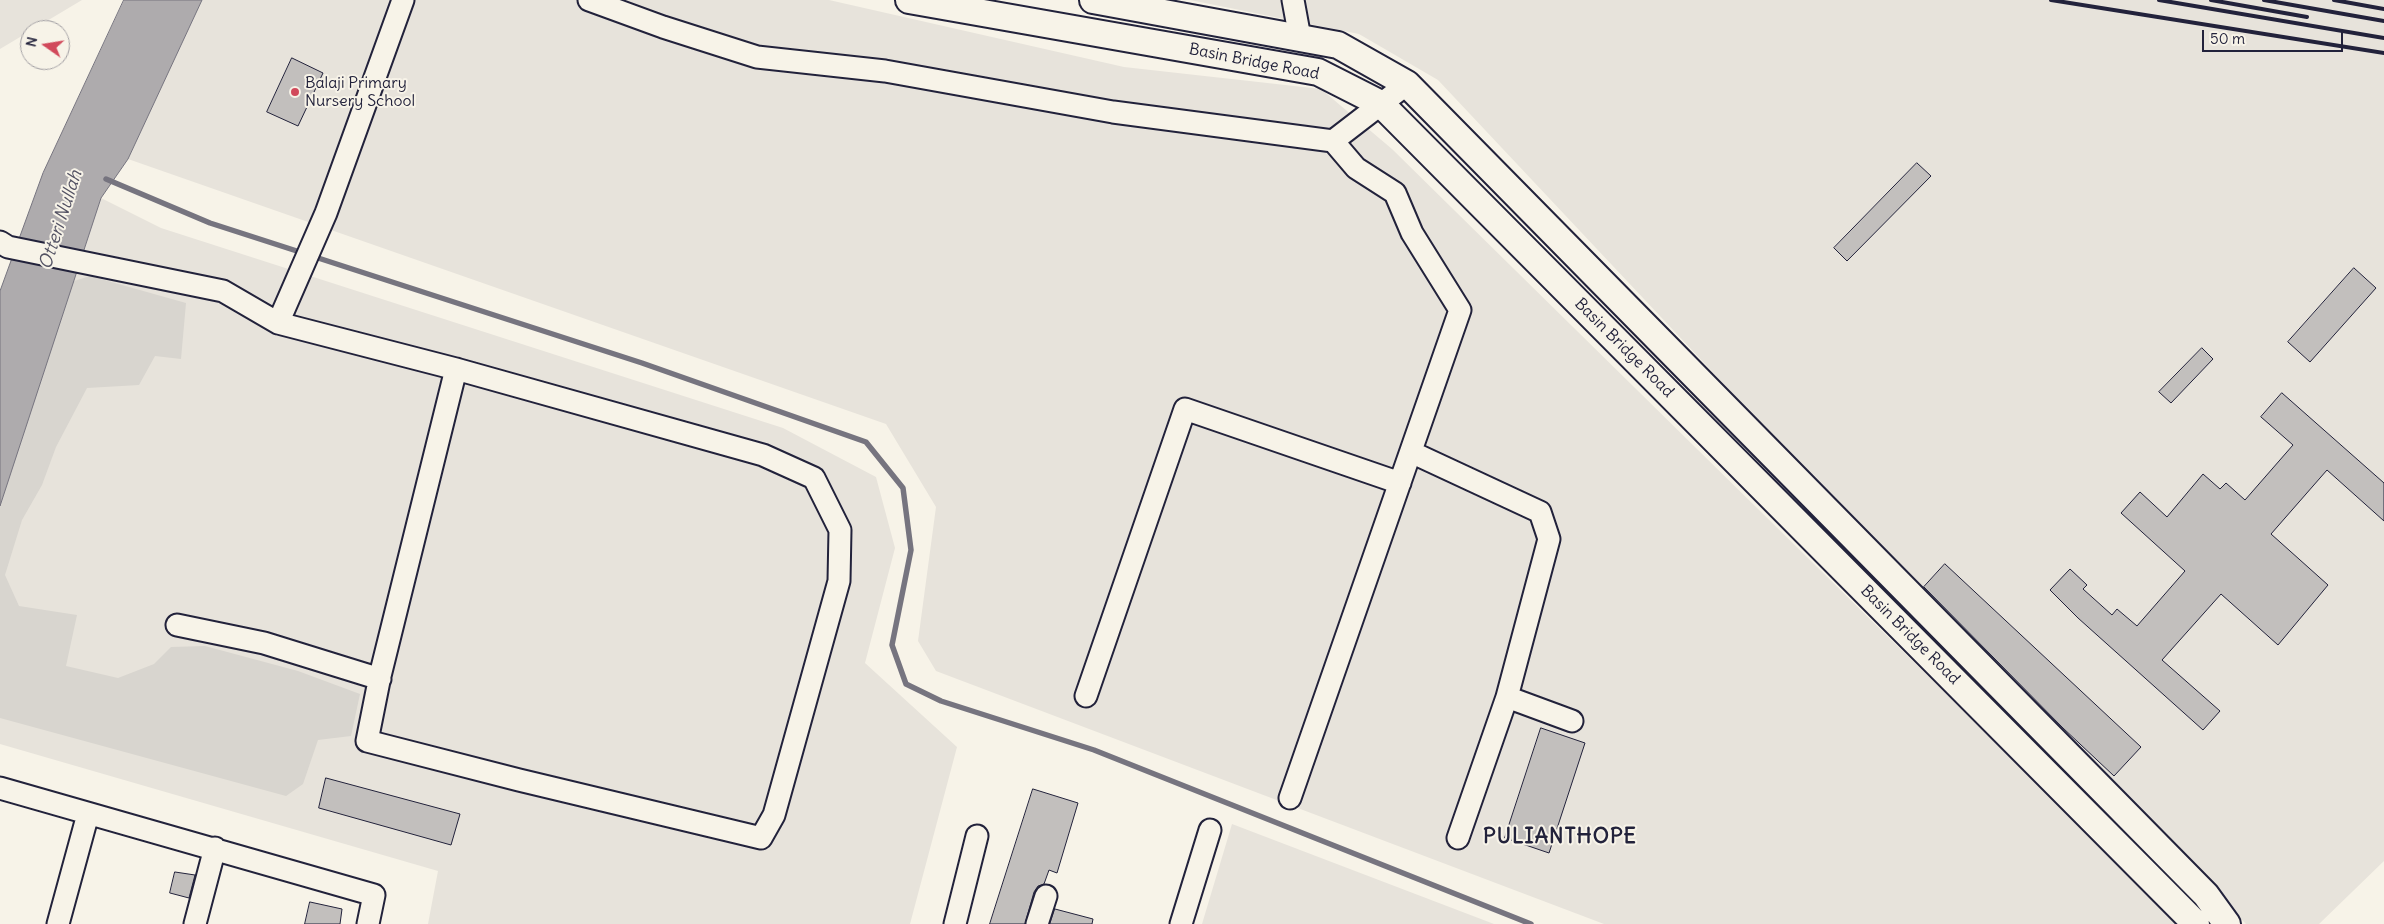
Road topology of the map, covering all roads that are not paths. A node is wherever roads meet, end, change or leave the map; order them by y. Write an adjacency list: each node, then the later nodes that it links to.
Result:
1 (403, 0): 11 (street)
2 (589, 0): 9 (street)
3 (1093, 0): 6 (main road, Basin Bridge Road)
4 (1293, 0): 6 (street)
5 (918, 2): 8 (main road, Basin Bridge Road)
6 (1300, 38): 7 (main road, Basin Bridge Road)
7 (1407, 84): 8 (street); 35 (main road, Basin Bridge Road)
8 (1381, 104): 9 (street); 34 (main road, Basin Bridge Road)
9 (1333, 141): 13 (street)
10 (4, 245): 11 (street)
11 (278, 323): 12 (street)
12 (456, 369): 16 (street); 16 (street)
13 (1411, 452): 14 (street); 18 (street)
14 (1400, 483): 17 (street); 21 (street)
15 (177, 625): 16 (street)
16 (380, 679)
17 (1086, 696)
18 (1507, 697): 19 (street); 25 (street)
19 (1572, 721)
20 (0, 788): 22 (street)
21 (1290, 798)
22 (88, 814): 26 (street); 28 (street)
23 (1210, 830): 33 (street)
24 (977, 836): 31 (street)
25 (1458, 838)
26 (215, 848): 29 (street); 30 (street)
27 (1046, 896): 32 (street)
28 (58, 924)
29 (195, 924)
30 (368, 924)
31 (955, 924)
32 (1037, 924)
33 (1181, 924)
34 (2196, 924)
35 (2227, 924)

